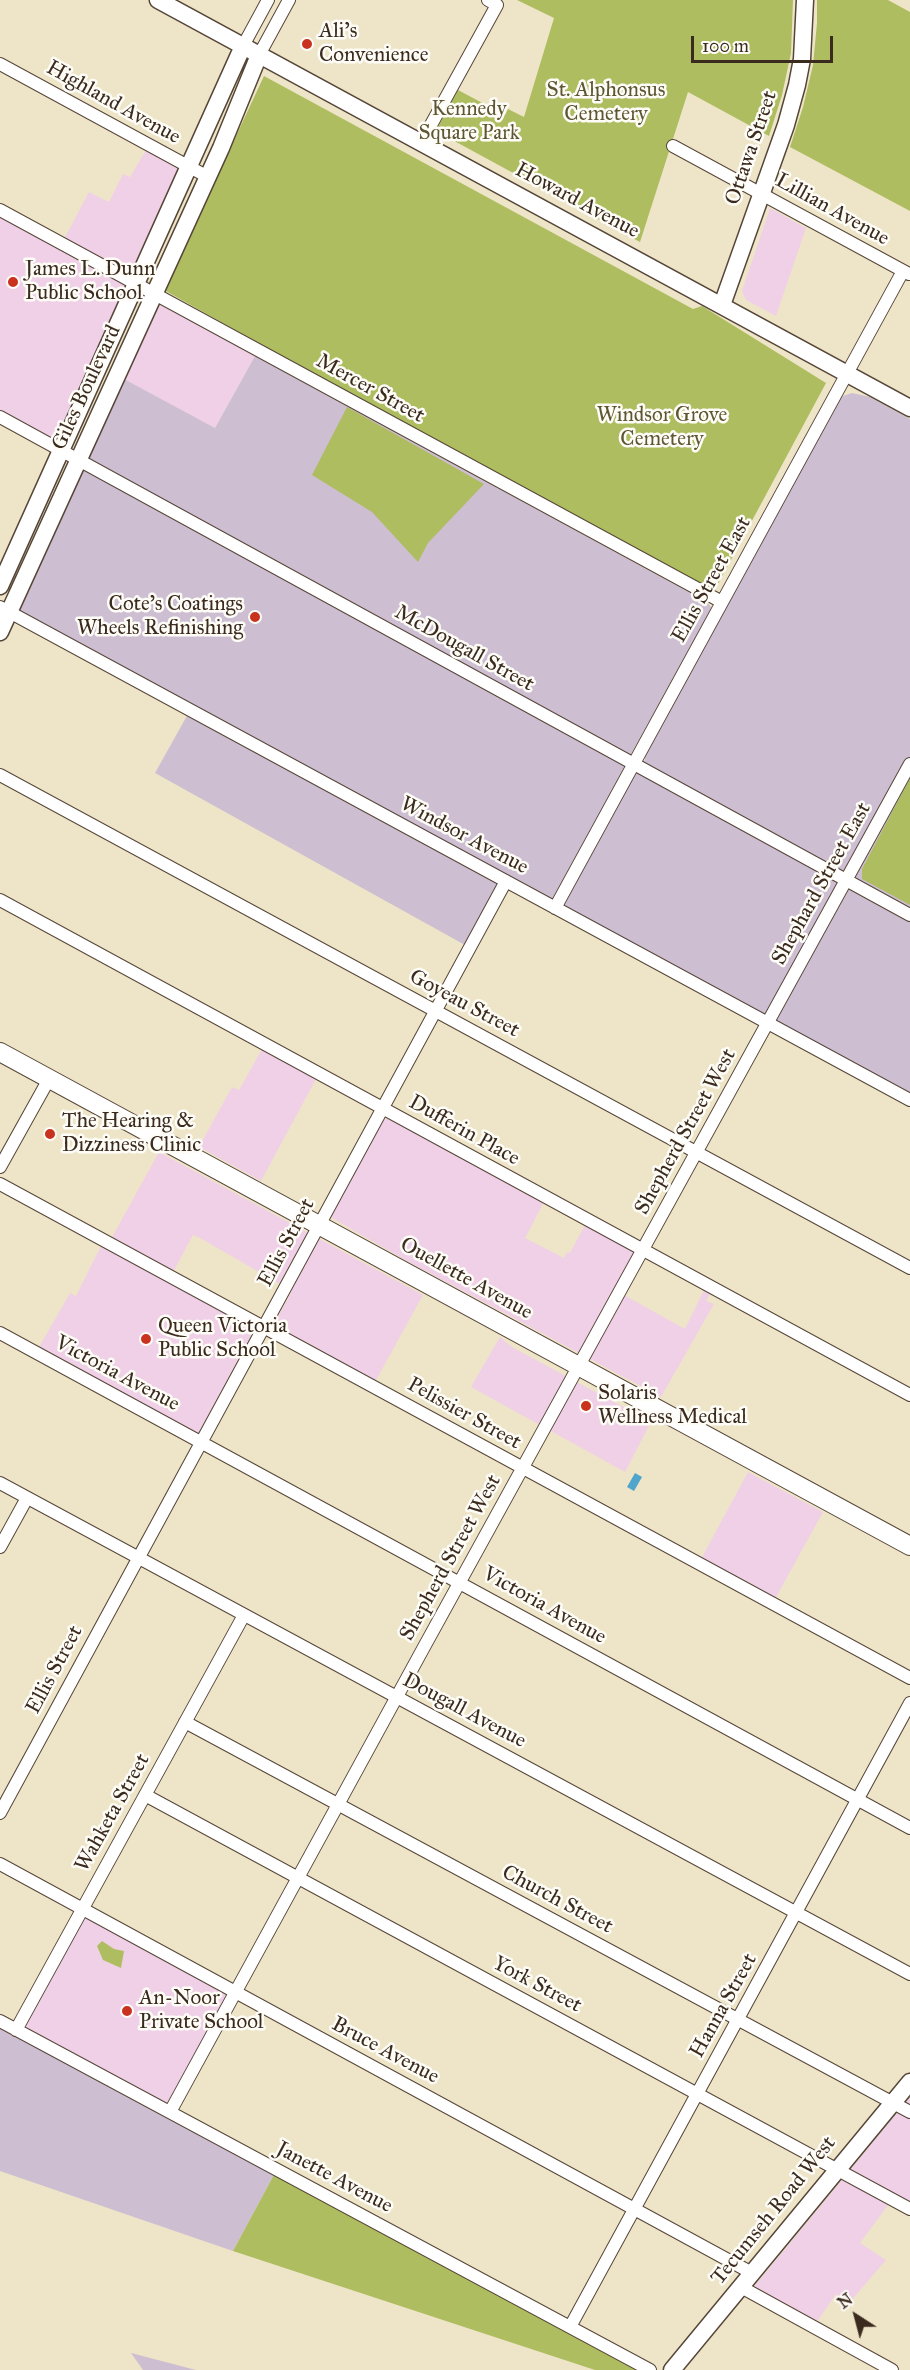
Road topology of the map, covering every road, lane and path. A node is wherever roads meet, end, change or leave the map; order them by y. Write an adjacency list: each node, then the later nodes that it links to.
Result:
1 (158, 0): 6 (street, Howard Avenue)
2 (268, 0): 6 (street, Giles Boulevard)
3 (289, 0): 7 (street, Giles Boulevard)
4 (805, 0): 13 (street, Ottawa Street)
5 (492, 3): 9 (street)
6 (243, 46): 7 (street, Howard Avenue); 11 (street, Giles Boulevard)
7 (259, 55): 9 (street, Howard Avenue); 12 (street, Giles Boulevard)
8 (0, 64): 11 (street, Highland Avenue)
9 (421, 142): 18 (street, Howard Avenue)
10 (673, 146): 13 (street, Lillian Avenue)
11 (188, 167): 12 (street, Highland Avenue); 16 (street, Giles Boulevard)
12 (208, 177): 17 (street, Giles Boulevard)
13 (761, 194): 15 (street, Lillian Avenue); 18 (street, Ottawa Street)
14 (0, 210): 16 (street, Mercer Street)
15 (907, 273): 19 (street, Ellis Street East)
16 (135, 283): 17 (street, Mercer Street); 22 (street, Giles Boulevard)
17 (154, 294): 23 (street, Giles Boulevard); 25 (street, Mercer Street)
18 (722, 305): 19 (street, Howard Avenue)
19 (847, 374): 20 (street, Howard Avenue); 25 (street, Ellis Street East)
20 (910, 408)
21 (0, 417): 22 (street, McDougall Street)
22 (61, 450): 23 (street, McDougall Street); 24 (street, Giles Boulevard)
23 (79, 460): 26 (street, Giles Boulevard); 28 (street, McDougall Street)
24 (0, 586)
25 (722, 602): 28 (street, Ellis Street East)
26 (5, 609): 27 (street, Giles Boulevard); 32 (street, Windsor Avenue)
27 (0, 632)
28 (634, 764): 31 (street, McDougall Street); 34 (street, Ellis Street East)
29 (910, 764): 31 (street, Shephard Street East)
30 (0, 775): 36 (street, Goyeau Street)
31 (846, 880): 35 (street, McDougall Street); 37 (street, Shephard Street East)
32 (506, 881): 34 (street, Windsor Avenue); 36 (street, Ellis Street)
33 (0, 900): 41 (street, Dufferin Place)
34 (555, 908): 37 (street, Windsor Avenue)
35 (910, 915)
36 (435, 1011): 41 (street, Ellis Street); 42 (street, Goyeau Street)
37 (768, 1023): 40 (street, Windsor Avenue); 42 (street, Shepherd Street West)
38 (0, 1052): 39 (main road, Ouellette Avenue)
39 (49, 1079): 43 (street); 45 (main road, Ouellette Avenue)
40 (910, 1100)
41 (382, 1108): 45 (street, Ellis Street); 46 (street, Dufferin Place)
42 (697, 1152): 46 (street, Shepherd Street West); 47 (street, Goyeau Street)
43 (0, 1167)
44 (0, 1184): 48 (street, Pelissier Street)
45 (318, 1225): 48 (street, Ellis Street); 50 (main road, Ouellette Avenue)
46 (643, 1250): 50 (street, Shepherd Street West); 51 (street, Dufferin Place)
47 (910, 1268)
48 (263, 1327): 52 (street, Ellis Street); 53 (street, Pelissier Street)
49 (0, 1333): 52 (street, Victoria Avenue)
50 (579, 1367): 53 (street, Shepherd Street West); 56 (main road, Ouellette Avenue)
51 (910, 1395)
52 (201, 1442): 58 (street, Ellis Street); 59 (street, Victoria Avenue)
53 (523, 1468): 59 (street, Shepherd Street West); 61 (street, Pelissier Street)
54 (0, 1483): 55 (street, Dougall Avenue)
55 (27, 1498): 57 (street); 58 (street, Dougall Avenue)
56 (910, 1546)
57 (0, 1547)
58 (138, 1558): 60 (street, Dougall Avenue); 68 (street, Ellis Street)
59 (459, 1582): 62 (street, Shepherd Street West); 66 (street, Victoria Avenue)
60 (244, 1615): 62 (street, Dougall Avenue); 64 (street, Wahketa Street)
61 (910, 1678)
62 (396, 1697): 67 (street, Shepherd Street West); 73 (street, Dougall Avenue)
63 (910, 1702): 66 (street, Hanna Street)
64 (185, 1722): 65 (street, Wahketa Street); 67 (street, Church Street)
65 (145, 1795): 71 (street, York Street); 72 (street, Wahketa Street)
66 (856, 1799): 69 (street, Victoria Avenue); 73 (street, Hanna Street)
67 (337, 1804): 71 (street, Shepherd Street West); 76 (street, Church Street)
68 (0, 1813)
69 (910, 1828)
70 (0, 1864): 72 (street, Bruce Avenue)
71 (298, 1878): 75 (street, Shepherd Street West); 80 (street, York Street)
72 (82, 1909): 75 (street, Bruce Avenue); 78 (street, Wahketa Street)
73 (796, 1913): 74 (street, Dougall Avenue); 76 (street, Hanna Street)
74 (910, 1974)
75 (236, 1992): 82 (street, Shepherd Street West); 85 (street, Bruce Avenue)
76 (738, 2020): 80 (street, Hanna Street); 81 (street, Church Street)
77 (0, 2021): 78 (street, Janette Avenue)
78 (16, 2030): 82 (street, Janette Avenue)
79 (910, 2082): 81 (street, Tecumseh Road West)
80 (698, 2094): 84 (street, York Street); 85 (street, Hanna Street)
81 (892, 2103): 83 (street, Church Street); 84 (street, Tecumseh Road West)
82 (170, 2112): 89 (street, Janette Avenue)
83 (910, 2112)
84 (837, 2170): 86 (street, York Street); 87 (street, Tecumseh Road West)
85 (635, 2209): 87 (street, Bruce Avenue); 89 (street, Hanna Street)
86 (910, 2209)
87 (752, 2273): 88 (street, Tecumseh Road West)
88 (741, 2287): 91 (street, Tecumseh Road West); 92 (street)
89 (570, 2327): 90 (street, Janette Avenue)
90 (650, 2370)
91 (672, 2370)
92 (892, 2370)

